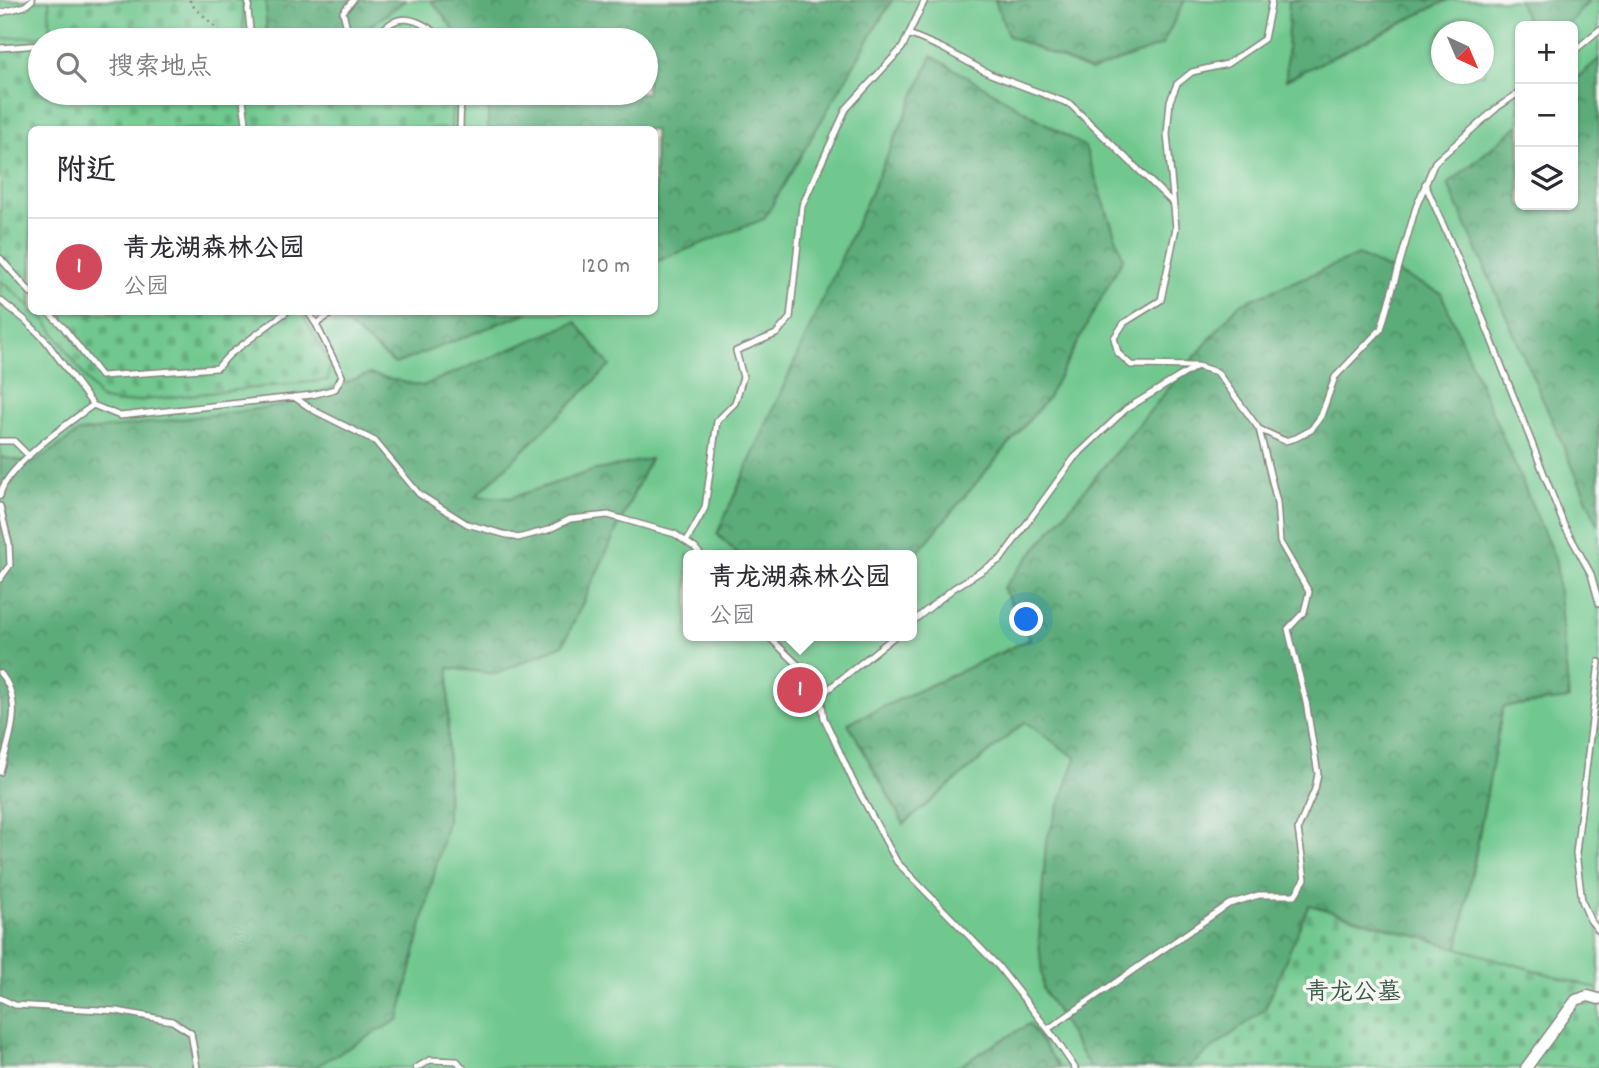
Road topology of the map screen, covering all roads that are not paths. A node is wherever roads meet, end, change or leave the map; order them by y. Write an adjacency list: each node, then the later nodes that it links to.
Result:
1 (32, 0): 6 (lane)
2 (249, 0): 7 (lane)
3 (353, 0): 8 (lane)
4 (925, 0): 12 (lane)
5 (1272, 0): 22 (lane)
6 (0, 13)
7 (250, 28)
8 (347, 28)
9 (385, 28): 10 (lane)
10 (431, 28)
11 (1599, 30): 15 (lane)
12 (909, 34): 22 (lane); 39 (lane)
13 (28, 47): 14 (lane)
14 (0, 48)
15 (1578, 48)
16 (1515, 95): 21 (lane)
17 (244, 105): 19 (lane)
18 (461, 105): 20 (lane)
19 (246, 126)
20 (460, 126)
21 (1425, 184): 34 (lane); 42 (lane)
22 (1173, 203): 31 (lane)
23 (0, 258): 24 (lane)
24 (28, 290)
25 (0, 300): 33 (lane)
26 (50, 315): 27 (lane)
27 (282, 315)
28 (310, 315): 30 (lane)
29 (330, 315): 30 (lane)
30 (316, 324): 32 (lane)
31 (1197, 366): 34 (lane); 43 (lane)
32 (294, 397): 33 (lane); 39 (lane)
33 (93, 405): 36 (lane)
34 (1259, 429): 53 (lane)
35 (0, 440): 36 (lane)
36 (29, 456): 37 (lane)
37 (0, 496)
38 (0, 506): 41 (lane)
39 (686, 542): 40 (lane)
40 (695, 550)
41 (0, 579)
42 (1599, 603)
43 (917, 618)
44 (773, 641): 48 (lane)
45 (889, 641): 48 (lane)
46 (1599, 662): 50 (lane)
47 (0, 673): 49 (lane)
48 (820, 695): 53 (lane)
49 (0, 772)
50 (1599, 930)
51 (0, 998): 54 (lane)
52 (1599, 999): 58 (street)
53 (1048, 1029): 57 (lane)
54 (197, 1068)
55 (416, 1068): 56 (lane)
56 (463, 1068)
57 (1074, 1068)
58 (1526, 1068)

